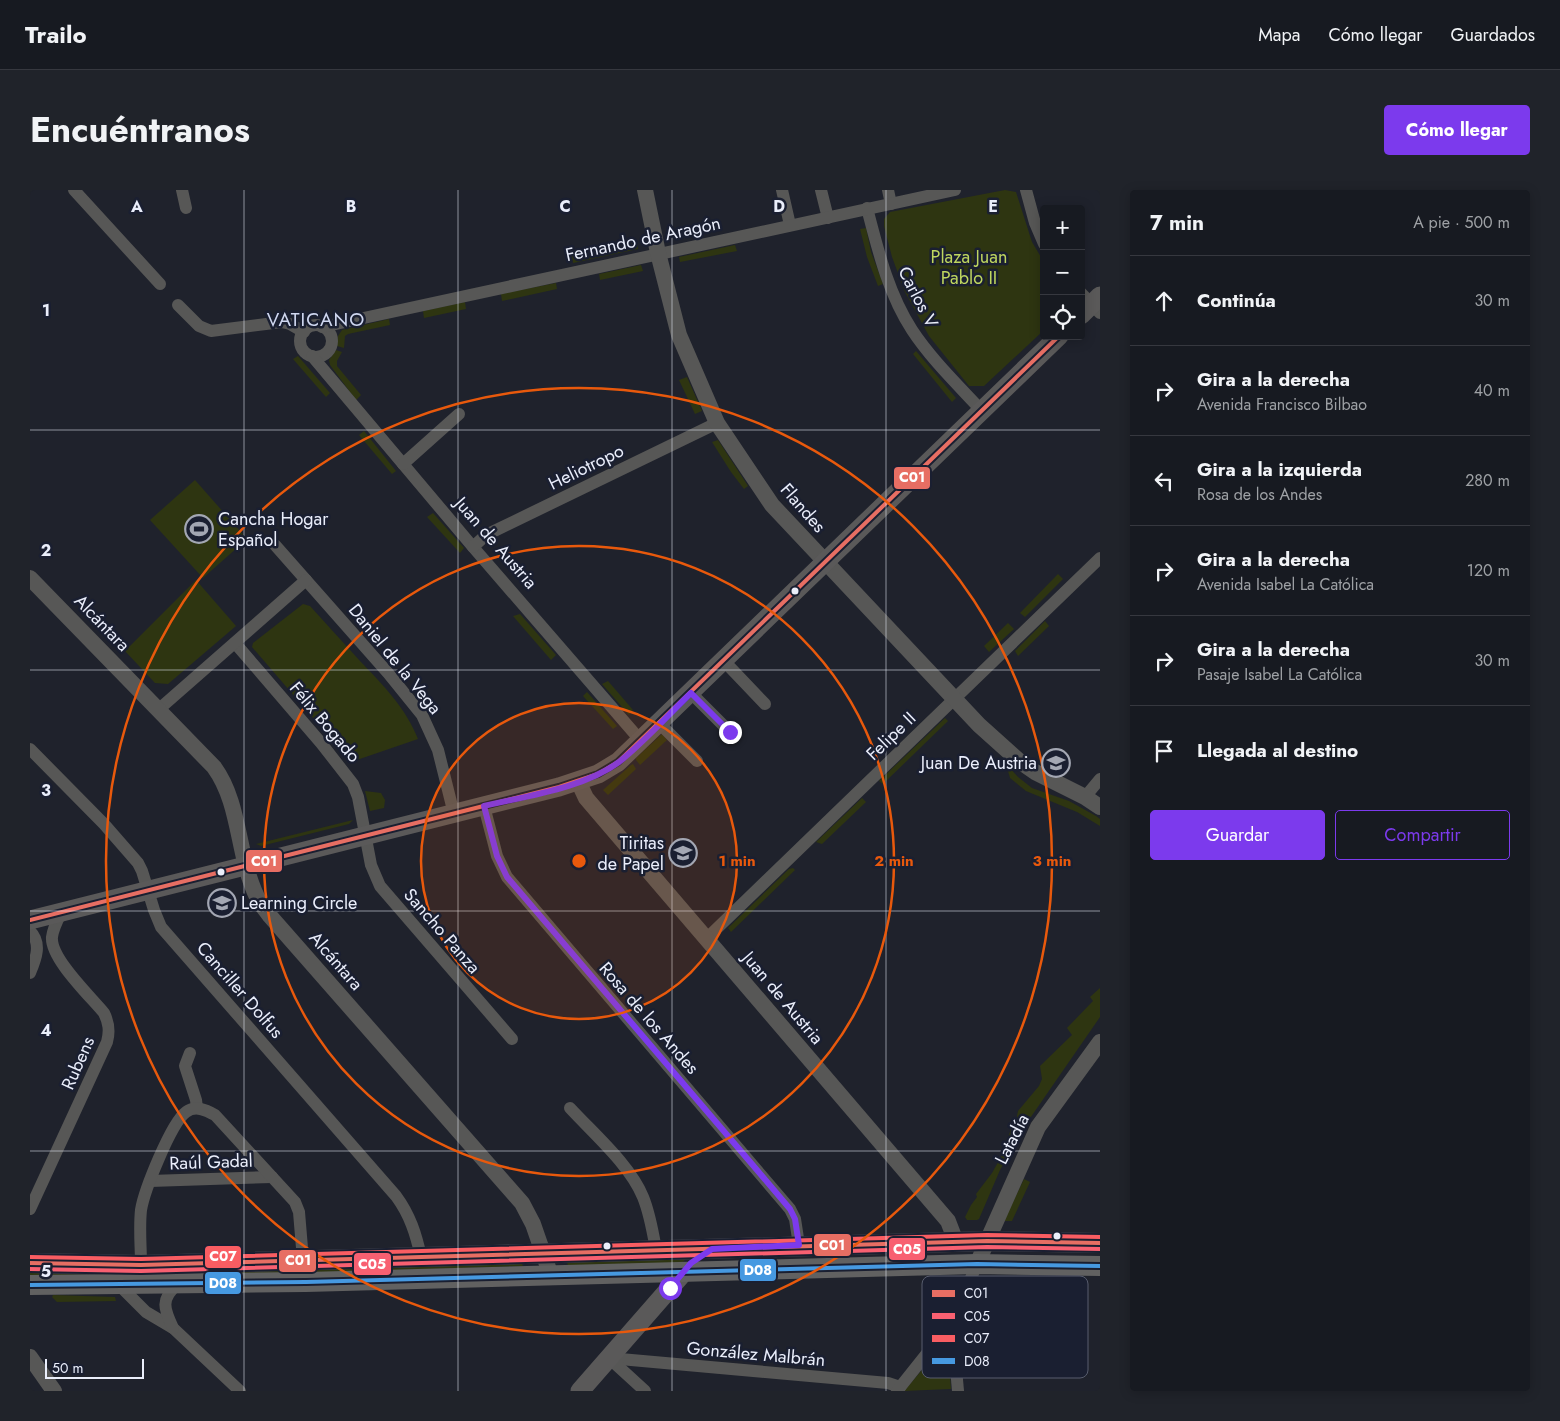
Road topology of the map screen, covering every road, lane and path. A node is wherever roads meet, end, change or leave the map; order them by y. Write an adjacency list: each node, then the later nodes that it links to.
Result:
1 (74, 190): 16 (street)
2 (182, 190): 10 (street)
3 (645, 190): 15 (street, Flandes)
4 (782, 190): 13 (street)
5 (821, 190): 12 (street)
6 (888, 190): 9 (street)
7 (955, 190): 9 (street, Fernando de Aragón)
8 (1026, 190): 14 (street)
9 (891, 204): 11 (street, Fernando de Aragón)
10 (186, 208)
11 (868, 208): 12 (street, Fernando de Aragón); 22 (street, Carlos V)
12 (828, 218): 13 (street, Fernando de Aragón)
13 (790, 225): 15 (street, Fernando de Aragón)
14 (1040, 235)
15 (658, 253): 18 (street, Fernando de Aragón); 24 (street, Flandes)
16 (160, 284)
17 (178, 305): 19 (street)
18 (326, 330): 19 (street); 21 (street)
19 (304, 332): 21 (street)
20 (1055, 340): 22 (main road)
21 (318, 355): 25 (street, Juan de Austria)
22 (982, 411): 29 (main road)
23 (459, 414): 25 (street)
24 (717, 423): 27 (street, Heliotropo); 29 (street, Flandes)
25 (402, 464): 27 (street, Juan de Austria)
26 (276, 545): 31 (street, Daniel de la Vega)
27 (473, 547): 40 (street, Juan de Austria)
28 (1100, 558): 35 (street, Felipe II)
29 (825, 563): 33 (main road); 35 (street, Flandes)
30 (30, 578): 37 (street, Alcántara)
31 (306, 580): 32 (street); 48 (street, Daniel de la Vega)
32 (235, 642): 37 (street); 49 (street, Félix Bogado)
33 (724, 660): 34 (main road); 36 (street)
34 (691, 693): 38 (main road); 39 (street)
35 (954, 699): 45 (street, Flandes); 55 (street, Felipe II)
36 (766, 704)
37 (158, 710): 50 (street, Alcántara)
38 (659, 723): 40 (main road); 42 (street)
39 (730, 732)
40 (641, 741): 44 (main road)
41 (30, 749): 51 (street, Canciller Dolfus)
42 (697, 762)
43 (1100, 779): 45 (street)
44 (578, 781): 46 (main road); 55 (street, Juan de Austria)
45 (1085, 797): 47 (street, Flandes)
46 (484, 806): 48 (main road); 69 (street, Rosa de los Andes)
47 (1100, 807)
48 (454, 814): 49 (main road)
49 (365, 836): 50 (main road); 58 (street, Sancho Panza)
50 (247, 865): 51 (main road); 72 (street, Alcántara)
51 (148, 889): 52 (main road); 73 (street, Canciller Dolfus)
52 (62, 911): 53 (main road); 56 (street, Rubens)
53 (30, 920)
54 (30, 931): 57 (street)
55 (706, 939): 67 (street, Juan de Austria)
56 (59, 958): 57 (street); 65 (street, Rubens)
57 (32, 969)
58 (512, 1039)
59 (1097, 1049): 66 (street, Latadía)
60 (190, 1054): 61 (street)
61 (197, 1108): 63 (street, Raúl Gadal); 64 (street, Raúl Gadal)
62 (570, 1108): 71 (street)
63 (272, 1177): 64 (street, Raúl Gadal); 74 (street, Raúl Gadal)
64 (150, 1181): 77 (street, Raúl Gadal)
65 (30, 1209)
66 (987, 1241): 67 (main road); 68 (main road); 76 (street, Latadía)
67 (953, 1242): 69 (main road); 78 (main road)
68 (1100, 1243)
69 (799, 1245): 70 (main road)
70 (712, 1249): 71 (main road); 80 (main road)
71 (656, 1250): 72 (main road)
72 (544, 1254): 73 (main road); 81 (street, Alcántara)
73 (421, 1257): 74 (main road)
74 (303, 1260): 77 (main road)
75 (30, 1262): 77 (main road)
76 (977, 1264): 78 (main road); 79 (main road); 82 (street)
77 (141, 1265)
78 (927, 1265): 80 (main road)
79 (1100, 1266)
80 (684, 1272): 81 (main road); 88 (main road)
81 (551, 1276): 83 (main road)
82 (972, 1276)
83 (178, 1284): 85 (main road); 86 (street)
84 (30, 1285): 85 (main road)
85 (119, 1285): 86 (street)
86 (173, 1328): 93 (street)
87 (30, 1357): 92 (street)
88 (609, 1358): 91 (street, González Malbrán); 94 (main road); 95 (street)
89 (922, 1359): 91 (street)
90 (957, 1378): 96 (street)
91 (898, 1389)
92 (54, 1391)
93 (240, 1391)
94 (580, 1391)
95 (645, 1391)
96 (958, 1391)

